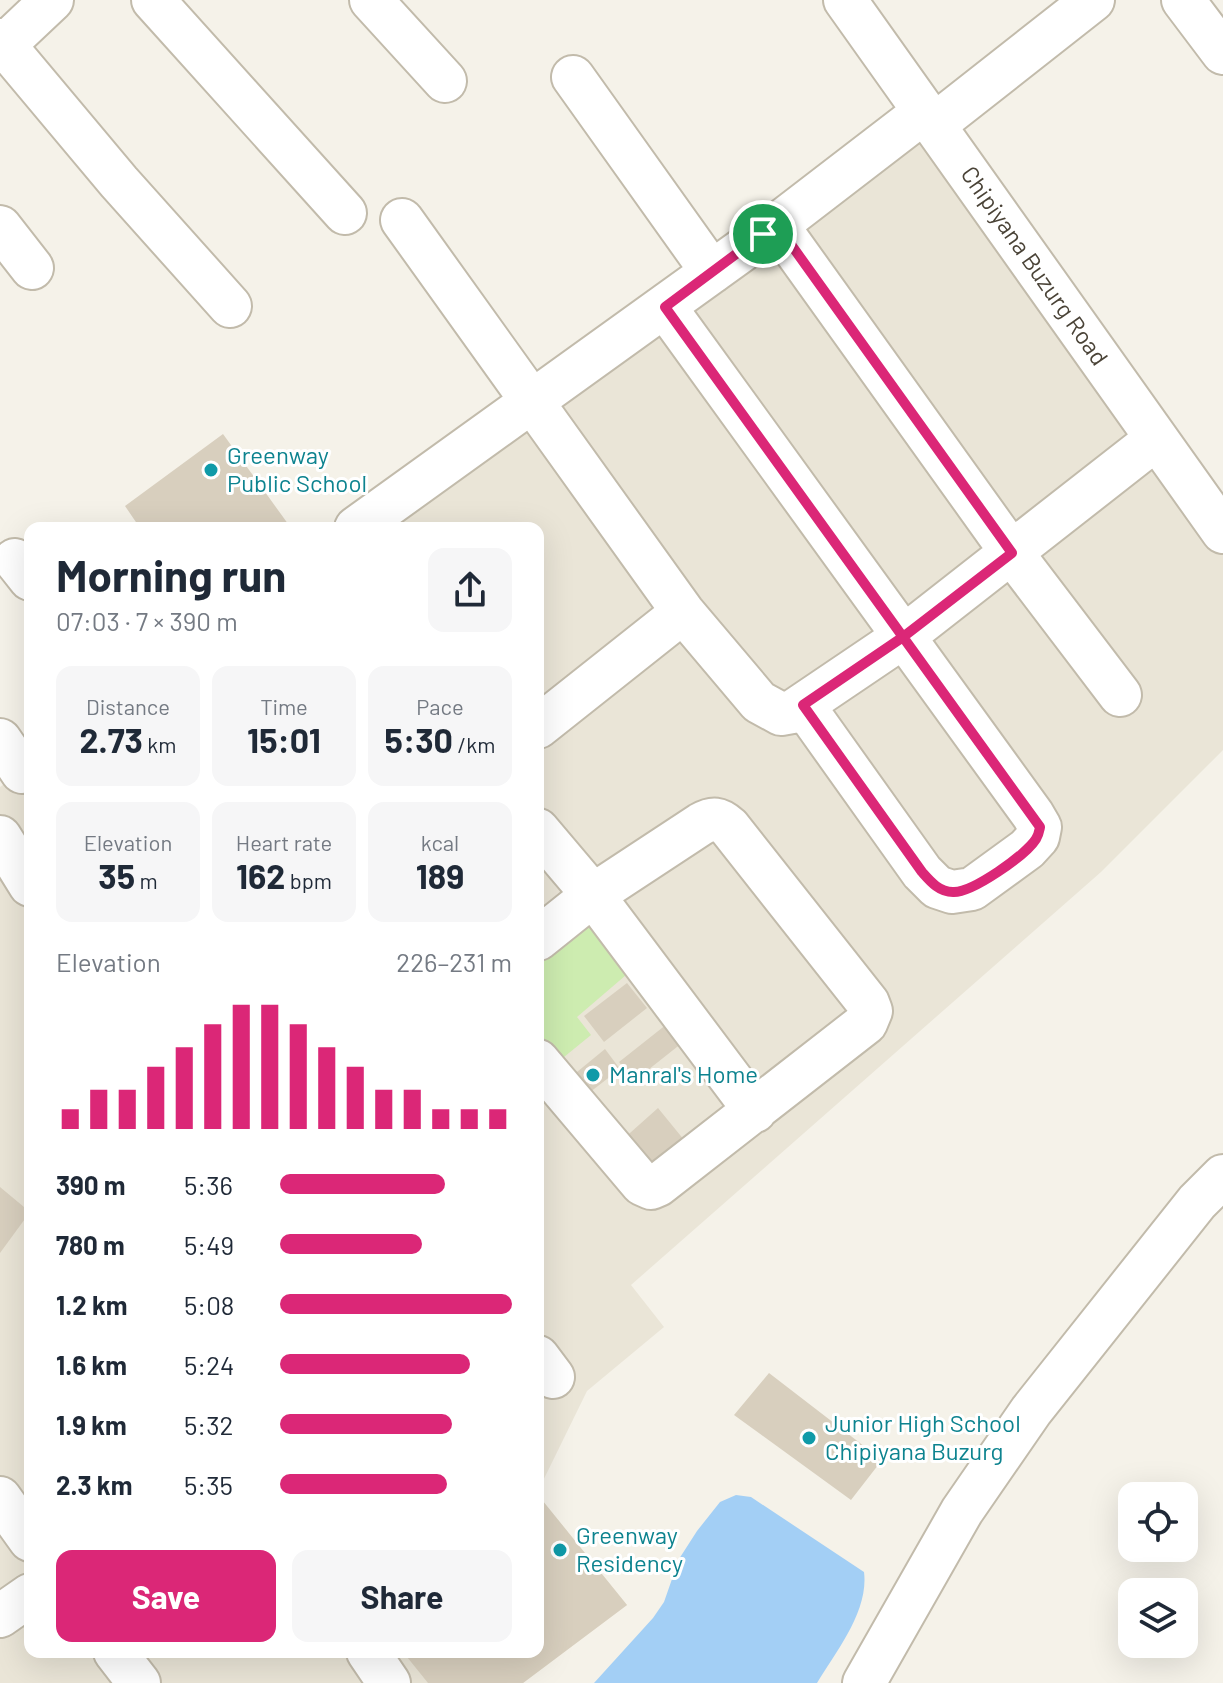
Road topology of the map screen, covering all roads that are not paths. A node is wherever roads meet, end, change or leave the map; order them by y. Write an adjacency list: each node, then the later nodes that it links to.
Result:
1 (52, 0): 7 (street)
2 (153, 0): 12 (street)
3 (371, 0): 10 (street)
4 (845, 0): 11 (street, Chipiyana Buzurg Road)
5 (1093, 0): 11 (street)
6 (1183, 0): 8 (street)
7 (2, 45): 18 (street)
8 (1223, 53)
9 (573, 77): 17 (street)
10 (445, 81)
11 (929, 119): 14 (street); 21 (street, Chipiyana Buzurg Road)
12 (345, 213)
13 (402, 220): 20 (street)
14 (777, 225): 17 (street); 24 (street)
15 (0, 227): 16 (street)
16 (32, 268)
17 (712, 272): 19 (street)
18 (230, 306)
19 (665, 307): 20 (street); 26 (street)
20 (531, 402): 22 (street); 25 (street)
21 (1156, 439): 23 (street, Chipiyana Buzurg Road); 24 (street)
22 (364, 522)
23 (1223, 532)
24 (1012, 553): 26 (street); 27 (street)
25 (683, 612): 28 (street); 29 (street)
26 (903, 637): 28 (street); 28 (street)
27 (1120, 695)
28 (803, 705)
29 (544, 722)
30 (0, 837): 32 (street)
31 (544, 837): 33 (street)
32 (24, 875)
33 (593, 895): 34 (street); 36 (street); 36 (street)
34 (544, 934)
35 (544, 1068): 36 (street)
36 (755, 1111)
37 (1223, 1176): 46 (street)
38 (0, 1498): 39 (street)
39 (24, 1532)
40 (24, 1599): 41 (street)
41 (0, 1616)
42 (120, 1658): 44 (street)
43 (372, 1658): 45 (street)
44 (139, 1683)
45 (389, 1683)
46 (864, 1683)

